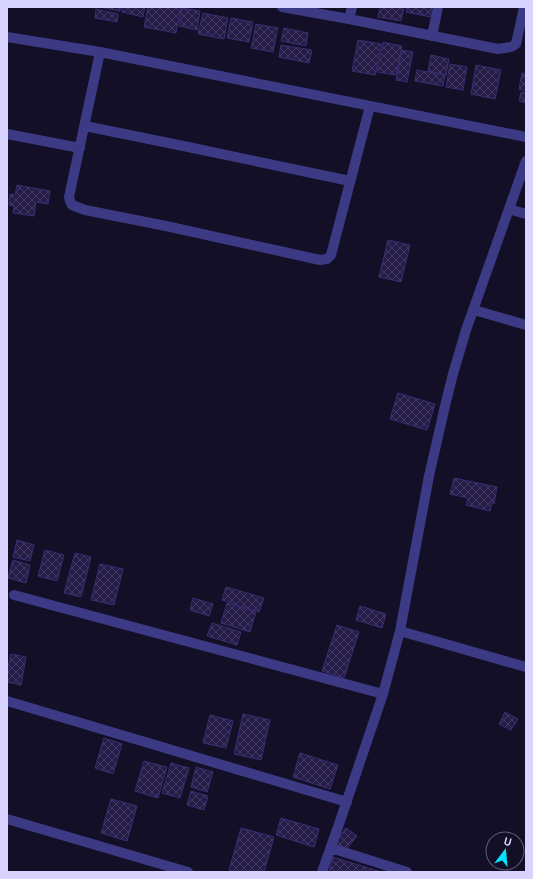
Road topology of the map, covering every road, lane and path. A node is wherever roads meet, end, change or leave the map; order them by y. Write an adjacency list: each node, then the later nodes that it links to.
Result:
1 (282, 7): 5 (street)
2 (352, 7): 5 (street)
3 (438, 7): 6 (street)
4 (524, 7): 6 (street)
5 (349, 19): 6 (street)
6 (432, 36)
7 (7, 37): 8 (street)
8 (100, 52): 9 (street); 10 (street)
9 (370, 106): 12 (street); 15 (street)
10 (85, 126): 13 (street); 15 (street)
11 (7, 134): 13 (street)
12 (526, 137)
13 (80, 148): 15 (street)
14 (526, 161): 16 (street)
15 (350, 181)
16 (510, 209): 17 (street); 18 (street)
17 (526, 214)
18 (474, 310): 19 (street); 21 (street)
19 (526, 324)
20 (14, 595): 23 (street)
21 (400, 631): 22 (street); 23 (street)
22 (526, 667)
23 (383, 694): 25 (street)
24 (7, 700): 25 (street)
25 (347, 802): 27 (street)
26 (7, 819): 28 (street)
27 (331, 848): 29 (street); 30 (street)
28 (188, 872)
29 (322, 872)
30 (407, 872)

